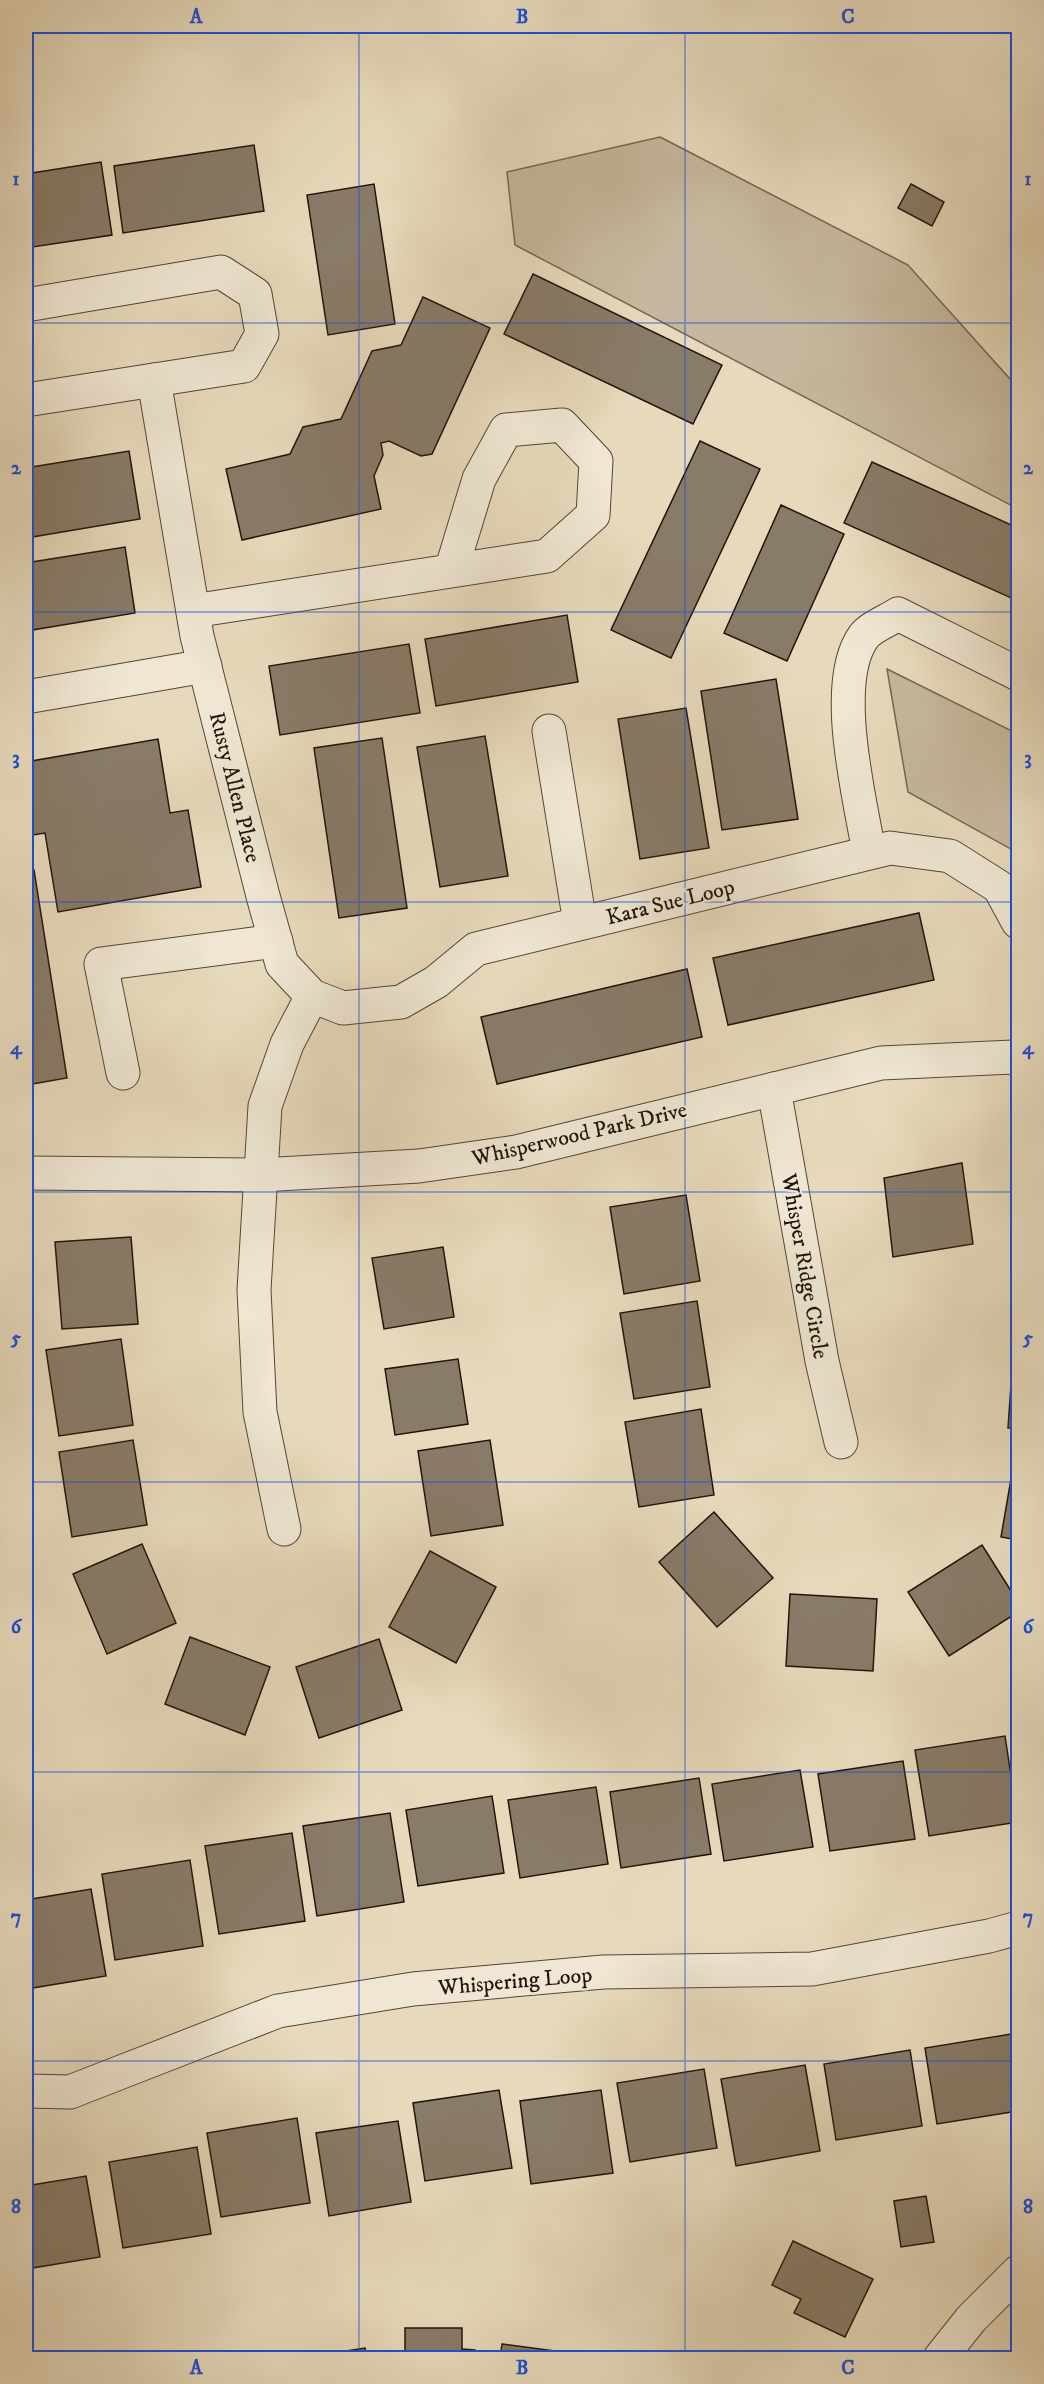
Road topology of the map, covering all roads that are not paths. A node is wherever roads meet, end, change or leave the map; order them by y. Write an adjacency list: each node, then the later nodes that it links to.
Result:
1 (26, 305): 2 (street)
2 (154, 380): 3 (street); 5 (street, Rusty Allen Place)
3 (26, 400)
4 (451, 571): 4 (street); 5 (street)
5 (193, 611): 6 (street, Rusty Allen Place)
6 (205, 666): 8 (street); 13 (street, Rusty Allen Place)
7 (1018, 674): 10 (street)
8 (26, 696)
9 (549, 730): 12 (street)
10 (869, 852): 11 (street, Kara Sue Loop); 12 (street, Kara Sue Loop)
11 (1018, 921)
12 (580, 923): 14 (street, Kara Sue Loop)
13 (276, 940): 14 (street, Rusty Allen Place); 16 (street)
14 (312, 996): 19 (street)
15 (1017, 1052): 17 (street, Whisperwood Park Drive)
16 (123, 1073)
17 (774, 1089): 19 (street, Whisperwood Park Drive); 20 (street, Whisper Ridge Circle)
18 (26, 1173): 19 (street, Whisperwood Park Drive)
19 (261, 1175): 21 (street)
20 (841, 1442)
21 (284, 1529)
22 (1018, 1928): 23 (street, Whispering Loop)
23 (26, 2091)
24 (1018, 2272): 25 (street)
25 (944, 2357)

